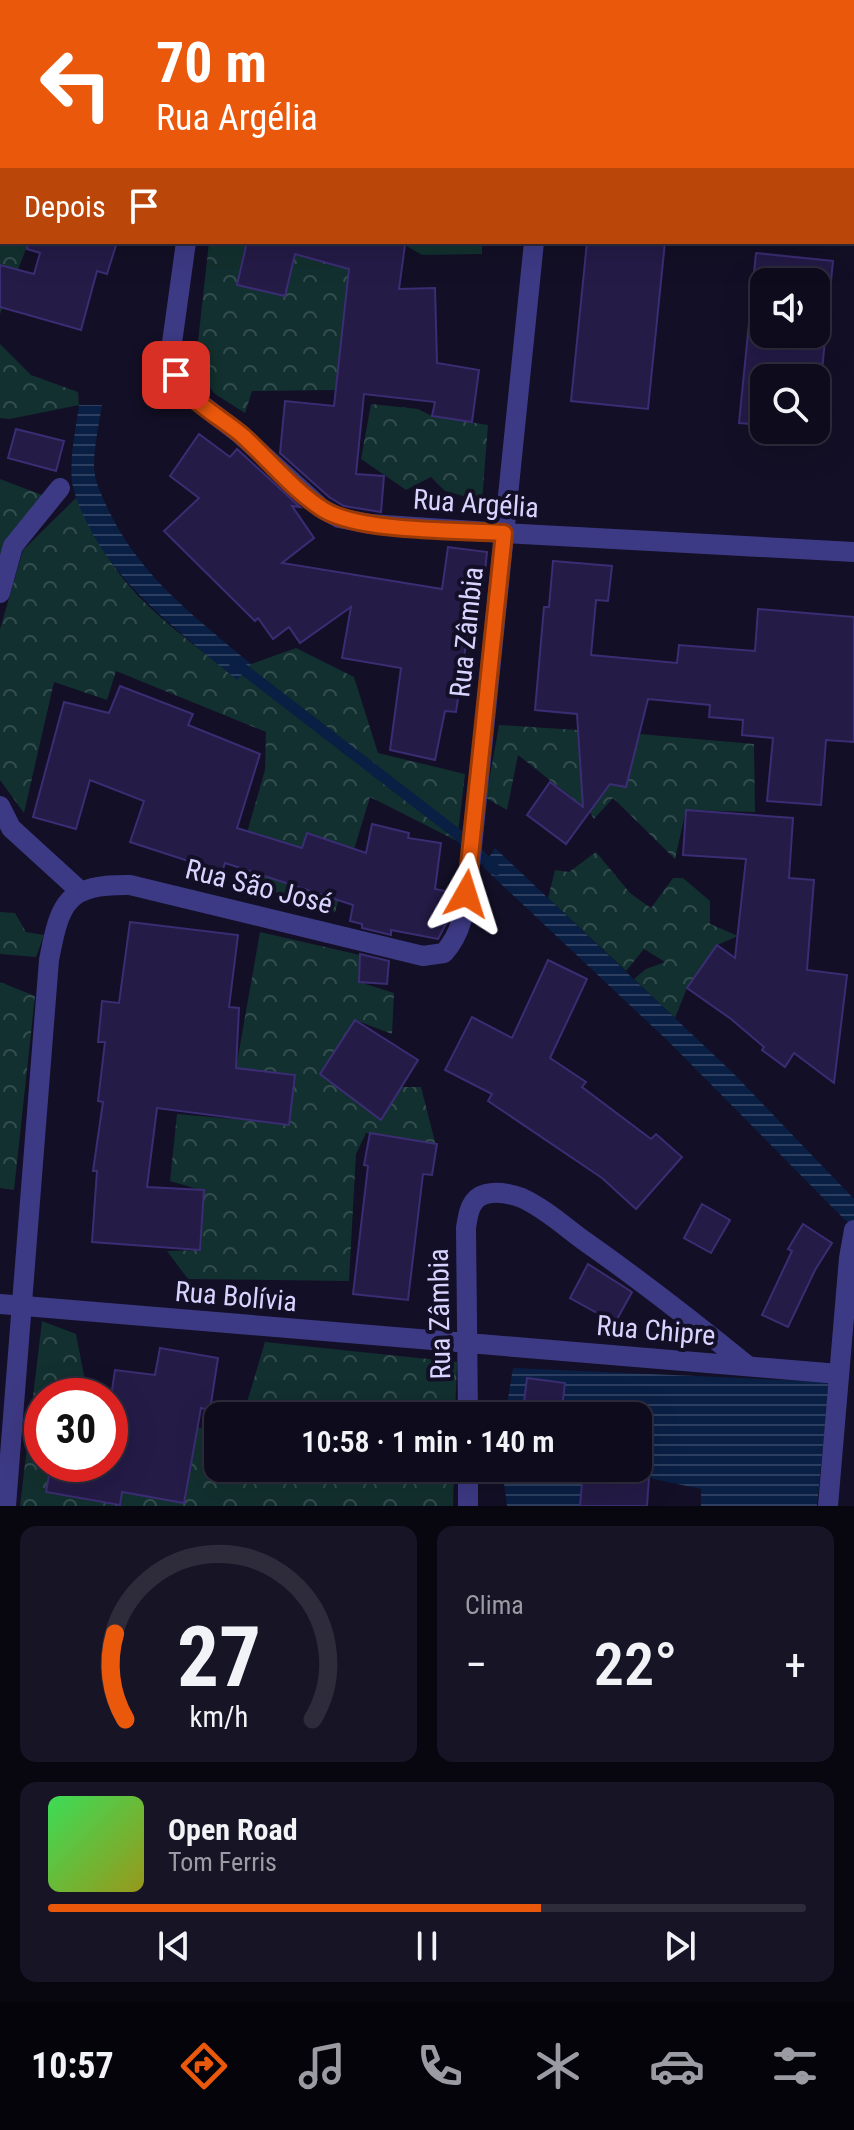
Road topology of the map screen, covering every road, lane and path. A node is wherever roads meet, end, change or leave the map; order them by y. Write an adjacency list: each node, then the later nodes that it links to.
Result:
1 (186, 244): 4 (street, Rua Argélia)
2 (534, 244): 4 (street, Rua Zâmbia)
3 (60, 488): 6 (street)
4 (504, 533): 5 (street, Rua Argélia); 9 (street, Rua Zâmbia)
5 (854, 552)
6 (0, 593)
7 (0, 806): 8 (street)
8 (80, 891): 9 (street, Rua São José); 12 (street)
9 (423, 956)
10 (854, 1230): 15 (street)
11 (0, 1304): 12 (street, Rua Bolívia)
12 (21, 1306): 13 (street, Rua Bolívia); 18 (street)
13 (468, 1343): 14 (street, Rua Chipre); 14 (street, Rua Zâmbia); 16 (street, Rua Zâmbia)
14 (748, 1366): 15 (street, Rua Chipre)
15 (839, 1374): 20 (street)
16 (468, 1402)
17 (468, 1482): 19 (street)
18 (6, 1506)
19 (468, 1506)
20 (828, 1506)

